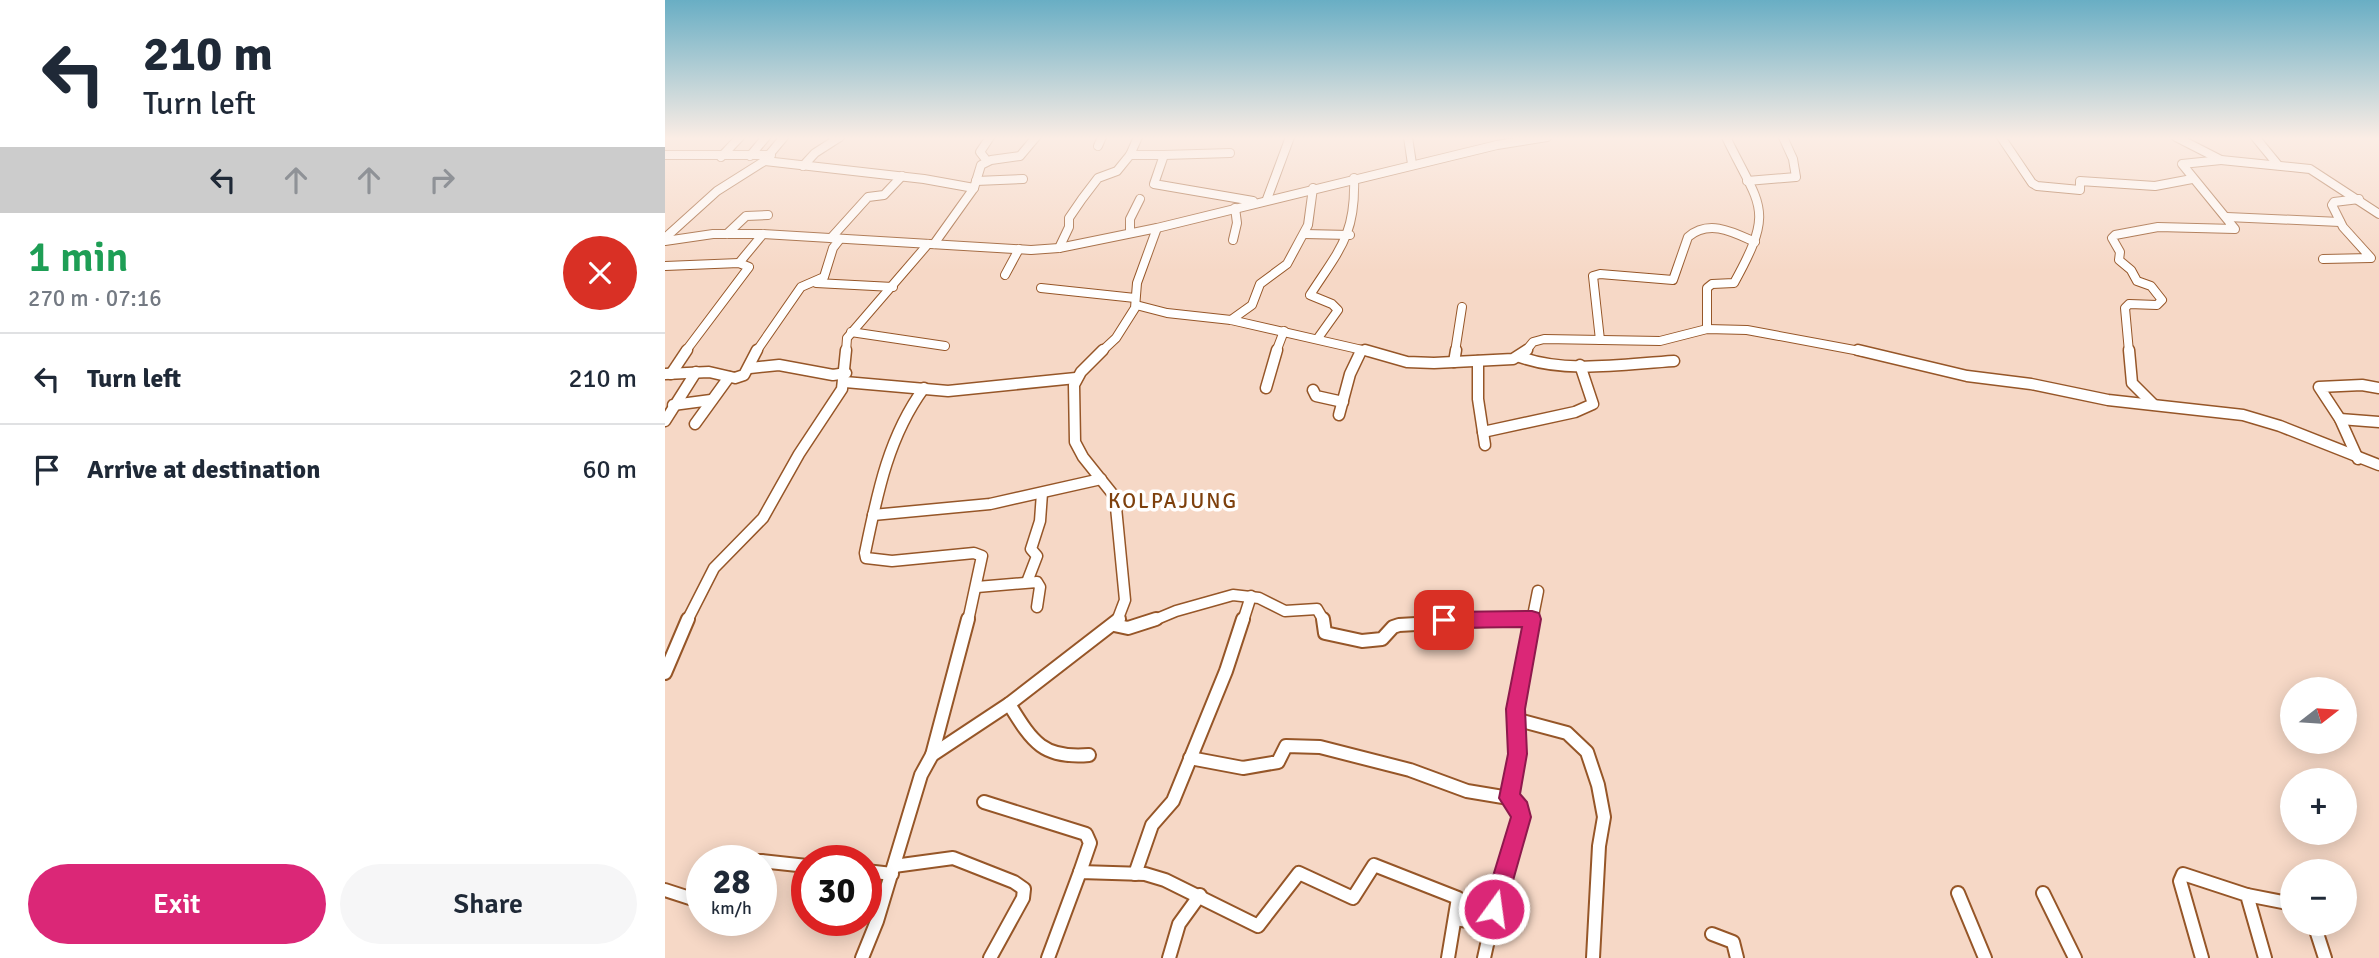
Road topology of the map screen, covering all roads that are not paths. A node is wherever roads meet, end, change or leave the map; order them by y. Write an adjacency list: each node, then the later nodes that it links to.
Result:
1 (1747, 181): 37 (street)
2 (732, 182): 35 (street)
3 (897, 182): 34 (street)
4 (955, 182): 17 (street)
5 (998, 182): 17 (street)
6 (1095, 182): 40 (street)
7 (1152, 182): 22 (street)
8 (1273, 182): 20 (street)
9 (1339, 182): 18 (street)
10 (1354, 182): 33 (street)
11 (2031, 182): 12 (street)
12 (2080, 182)
13 (2091, 182): 14 (street)
14 (2175, 182)
15 (2195, 182): 26 (street)
16 (2331, 182): 21 (street)
17 (976, 184): 38 (street)
18 (1313, 188): 20 (street); 32 (street)
19 (1140, 199): 30 (street)
20 (1267, 199): 22 (street)
21 (2360, 199): 24 (street); 27 (street)
22 (1257, 202): 23 (street)
23 (1235, 208): 28 (street); 36 (street)
24 (2379, 214)
25 (768, 215): 29 (street)
26 (2227, 217): 27 (street); 76 (street)
27 (2340, 222): 42 (street)
28 (1157, 228): 30 (street); 49 (street)
29 (727, 233): 31 (street); 35 (street)
30 (1130, 233): 40 (street)
31 (763, 234): 34 (street); 43 (street)
32 (1304, 234): 33 (street); 51 (street)
33 (1350, 234): 55 (street)
34 (836, 238): 38 (street); 46 (street)
35 (670, 240): 39 (street)
36 (1233, 240)
37 (1755, 242): 52 (street); 56 (street)
38 (931, 244): 41 (street); 47 (street)
39 (665, 248)
40 (1059, 248): 41 (street)
41 (1019, 249): 45 (street)
42 (2323, 259)
43 (739, 263): 44 (street); 66 (street)
44 (665, 266)
45 (1005, 275)
46 (813, 283): 47 (street); 64 (street)
47 (893, 287): 54 (street)
48 (1041, 288): 49 (street)
49 (1136, 302): 51 (street); 69 (street)
50 (1462, 307): 62 (street)
51 (1231, 320): 53 (street)
52 (1707, 329): 56 (street); 76 (street)
53 (1284, 331): 55 (street); 71 (street)
54 (851, 332): 57 (street); 68 (street)
55 (1318, 338): 58 (street)
56 (1600, 340): 59 (street)
57 (945, 346)
58 (1361, 351): 62 (street); 75 (street)
59 (1520, 357): 60 (street); 63 (street)
60 (1478, 361): 62 (street); 83 (street)
61 (1674, 361): 63 (street)
62 (1454, 362)
63 (1580, 365): 83 (street)
64 (750, 368): 67 (street); 68 (street)
65 (696, 372): 66 (street); 67 (street); 77 (street)
66 (668, 374)
67 (729, 377): 74 (street)
68 (845, 378): 70 (street); 97 (street)
69 (1076, 378): 70 (street); 87 (street)
70 (924, 388): 89 (street)
71 (1266, 388)
72 (2379, 388): 79 (street)
73 (1313, 390): 75 (street)
74 (711, 400): 77 (street); 82 (street)
75 (1343, 402): 78 (street)
76 (2153, 404): 85 (street)
77 (673, 405): 80 (street)
78 (1339, 415)
79 (2340, 419): 81 (street); 85 (street)
80 (665, 421)
81 (2379, 422)
82 (695, 424)
83 (1483, 432): 84 (street)
84 (1485, 445)
85 (2358, 459): 86 (street)
86 (2379, 465)
87 (1101, 480): 88 (street); 96 (street)
88 (1042, 493): 89 (street); 90 (street)
89 (873, 515): 91 (street)
90 (1027, 582): 91 (street); 94 (street)
91 (977, 587): 100 (street)
92 (1538, 591): 95 (street)
93 (1251, 596): 95 (street); 96 (street); 102 (street)
94 (1038, 607)
95 (1532, 619): 99 (street)
96 (1114, 625): 98 (street)
97 (665, 673)
98 (1009, 704): 100 (street); 101 (street)
99 (1515, 719): 103 (street); 126 (street)
100 (932, 755): 106 (street)
101 (1089, 755)
102 (1190, 758): 103 (street); 108 (street)
103 (1509, 798): 117 (street)
104 (984, 802): 107 (street)
105 (882, 870): 106 (street)
106 (893, 870): 120 (street); 121 (street)
107 (1080, 872): 108 (street); 122 (street)
108 (1135, 874): 112 (street)
109 (665, 890): 114 (street)
110 (1958, 893): 128 (street)
111 (2043, 893): 129 (street)
112 (1200, 895): 116 (street); 123 (street)
113 (2247, 895): 115 (street); 130 (street); 131 (street)
114 (686, 897)
115 (2280, 901)
116 (1456, 919): 117 (street); 124 (street)
117 (1491, 925): 125 (street)
118 (1712, 934): 127 (street)
119 (2318, 936): 132 (street)
120 (862, 958)
121 (990, 958)
122 (1048, 958)
123 (1169, 958)
124 (1448, 958)
125 (1484, 958)
126 (1593, 958)
127 (1737, 958)
128 (1986, 958)
129 (2075, 958)
130 (2202, 958)
131 (2265, 958)
132 (2325, 958)

